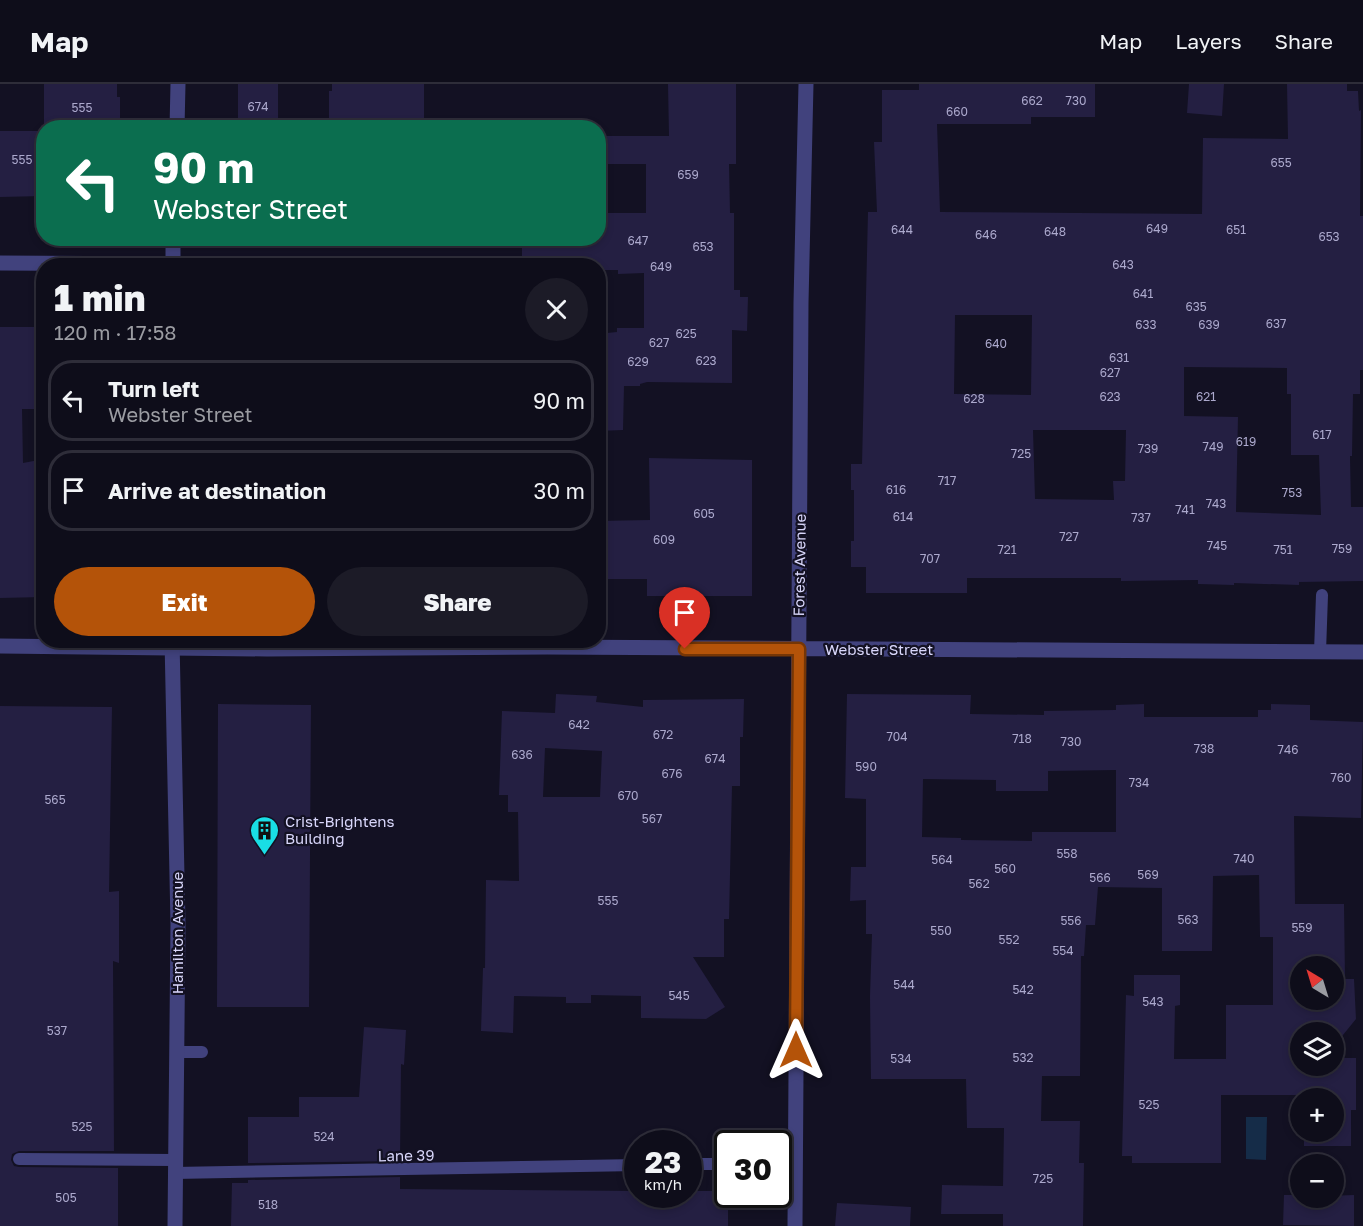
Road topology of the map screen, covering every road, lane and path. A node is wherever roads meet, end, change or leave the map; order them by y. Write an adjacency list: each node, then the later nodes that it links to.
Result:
1 (178, 84): 3 (street)
2 (806, 84): 15 (street, Forest Avenue)
3 (177, 120)
4 (0, 263): 5 (street)
5 (36, 263)
6 (1322, 595): 16 (lane)
7 (685, 602): 14 (lane)
8 (0, 646): 9 (street, Webster Street)
9 (36, 646)
10 (172, 648): 18 (street, Hamilton Avenue)
11 (248, 648): 12 (street, Webster Street)
12 (407, 648)
13 (606, 648): 14 (street, Webster Street)
14 (685, 649): 15 (street, Webster Street)
15 (799, 649): 16 (street, Webster Street); 22 (street, Forest Avenue)
16 (1320, 652): 17 (street, Webster Street)
17 (1363, 652)
18 (176, 1052): 19 (lane); 24 (street, Hamilton Avenue)
19 (202, 1052)
20 (19, 1159): 24 (lane, Lane 39)
21 (792, 1162): 22 (lane)
22 (796, 1162): 26 (street, Forest Avenue)
23 (624, 1165): 24 (lane, Lane 39)
24 (175, 1167): 25 (street, Hamilton Avenue)
25 (175, 1226)
26 (795, 1226)

